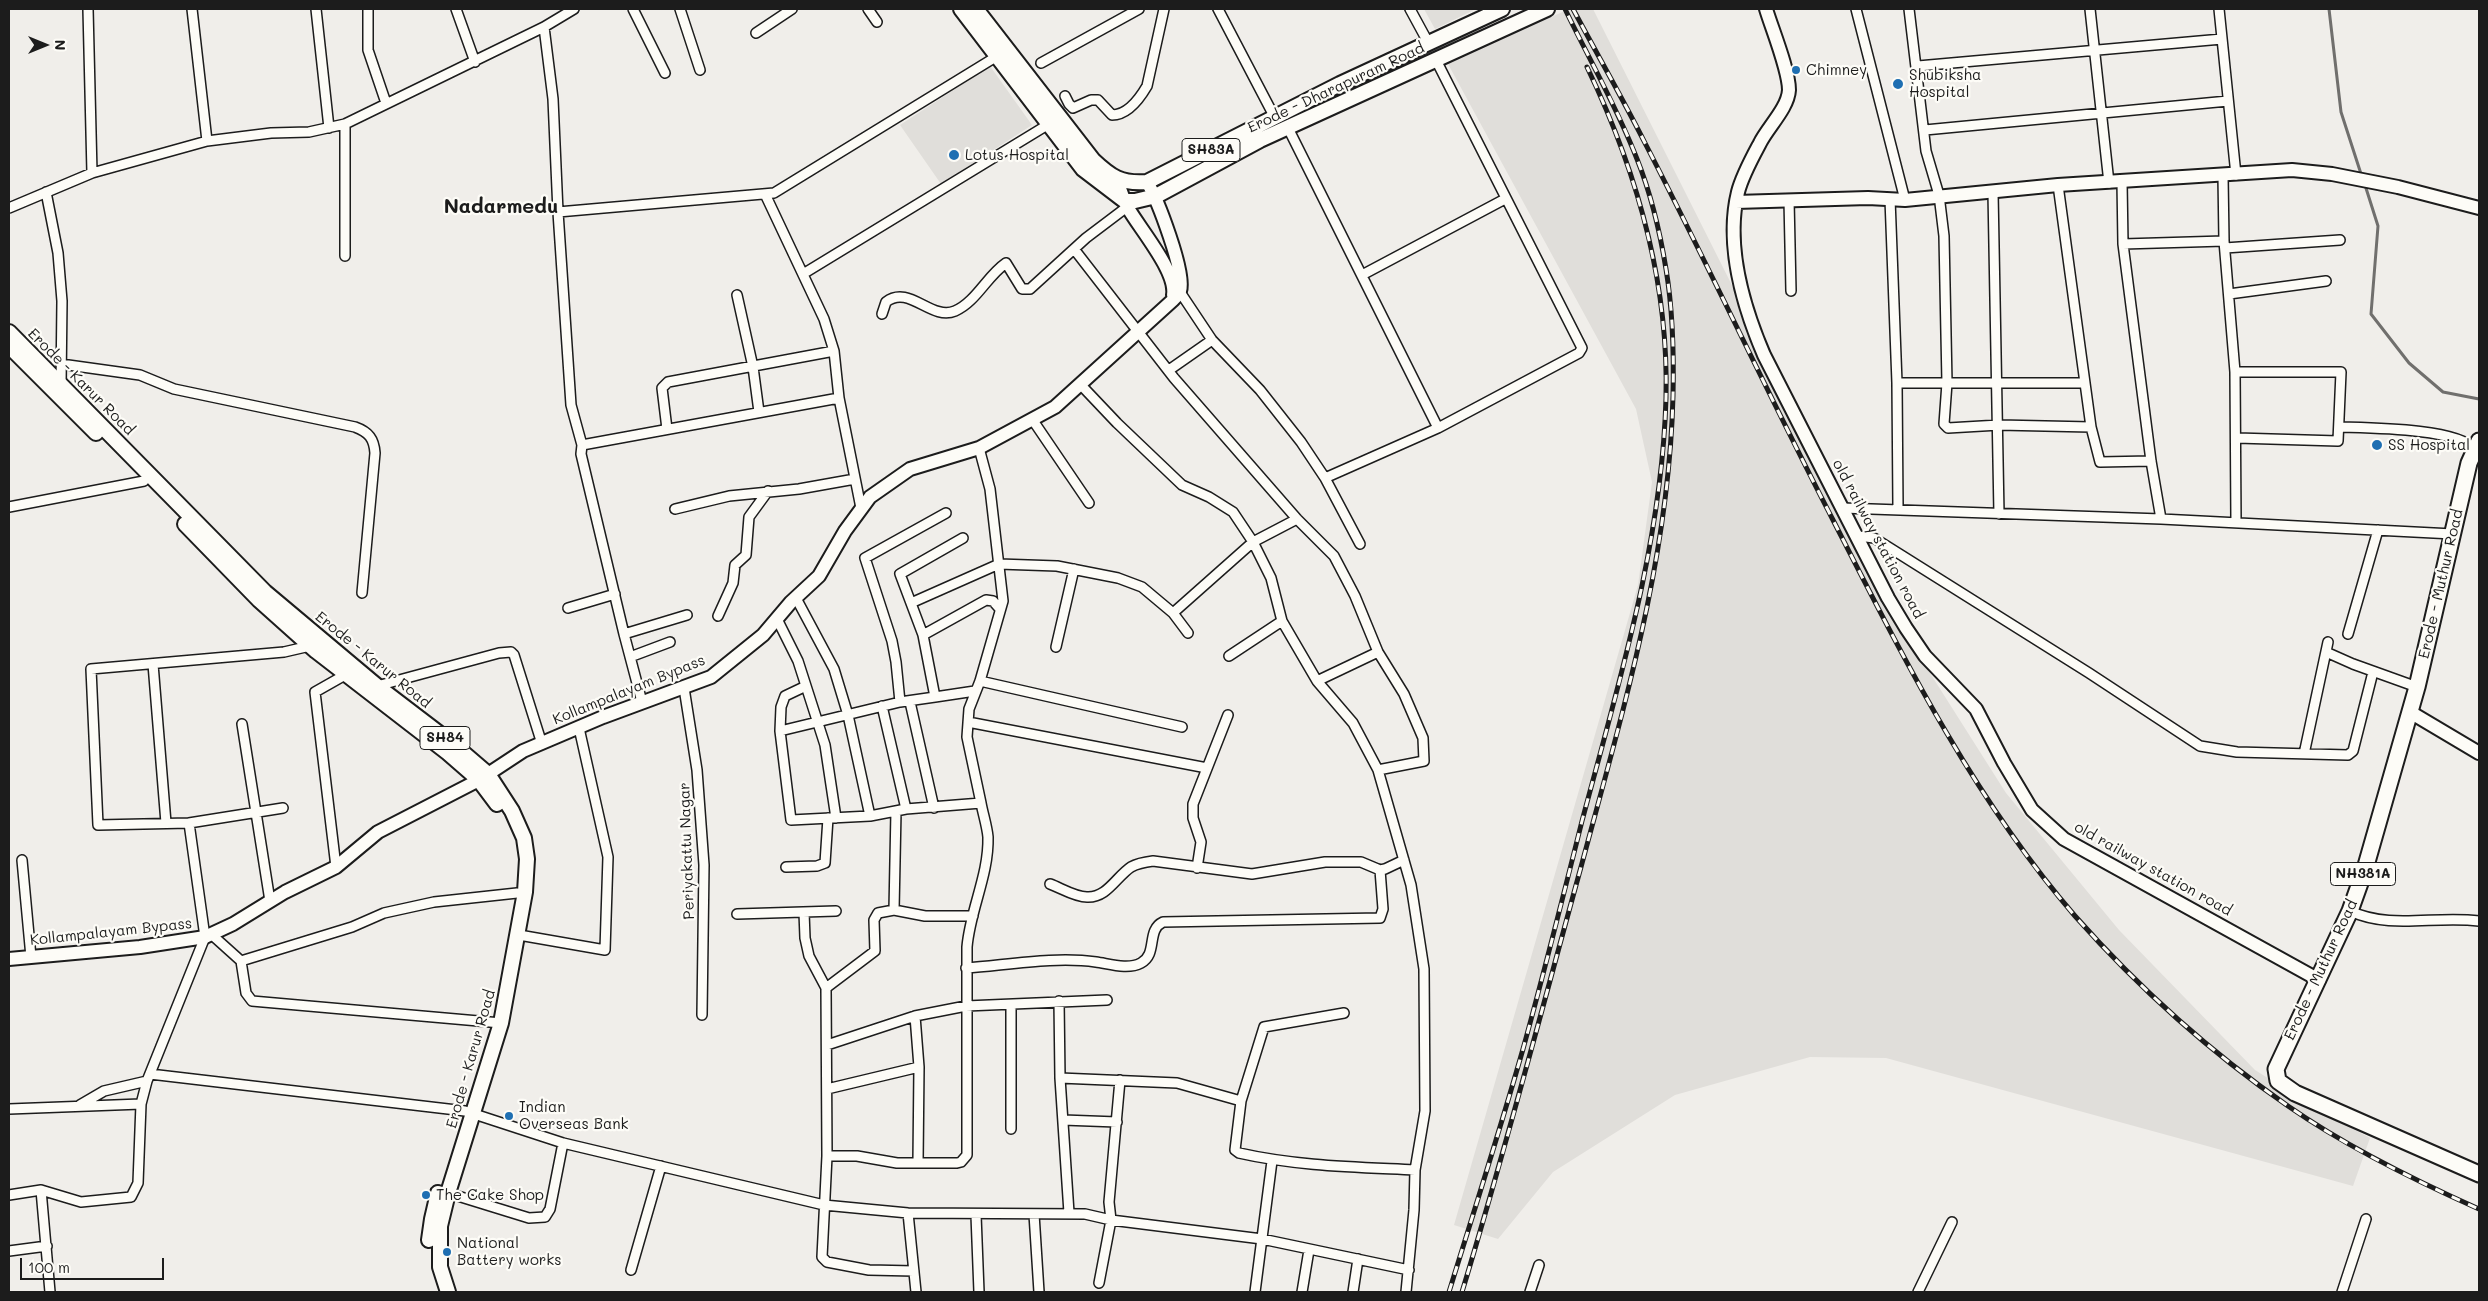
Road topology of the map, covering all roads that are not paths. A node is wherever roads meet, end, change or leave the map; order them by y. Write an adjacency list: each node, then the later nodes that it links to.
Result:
1 (88, 9): 48 (street)
2 (192, 9): 47 (street)
3 (316, 9): 44 (street)
4 (368, 9): 39 (street)
5 (456, 9): 32 (street)
6 (574, 9): 25 (street)
7 (632, 9): 36 (street)
8 (680, 9): 35 (street)
9 (792, 9): 26 (street)
10 (868, 9): 24 (street)
11 (961, 9): 30 (main road)
12 (976, 9): 51 (main road, Erode - Dharapuram Road / SH83A)
13 (1139, 9): 33 (street)
14 (1164, 9): 37 (street)
15 (1218, 9): 41 (street)
16 (1410, 9): 28 (street)
17 (1502, 9): 28 (main road, Erode - Dharapuram Road / SH83A)
18 (1546, 9): 31 (main road, Erode - Dharapuram Road / SH83A)
19 (1766, 9): 65 (street, old railway station road)
20 (1856, 9): 64 (street)
21 (1909, 9): 34 (street)
22 (2090, 9): 29 (street)
23 (2219, 9): 27 (street)
24 (877, 22)
25 (544, 27): 32 (street); 69 (street)
26 (756, 33)
27 (2222, 39): 29 (street); 38 (street)
28 (1429, 44): 41 (main road, Erode - Dharapuram Road / SH83A)
29 (2096, 50): 34 (street); 40 (street)
30 (998, 55): 43 (main road); 58 (street)
31 (1436, 60): 45 (main road, Erode - Dharapuram Road / SH83A); 61 (street)
32 (475, 62): 39 (street)
33 (1041, 63)
34 (1918, 66): 46 (street)
35 (700, 70)
36 (664, 73)
37 (1065, 96)
38 (2228, 102): 40 (street); 49 (street)
39 (386, 103): 42 (street)
40 (2102, 114): 46 (street); 54 (street)
41 (1274, 116): 52 (main road, Erode - Dharapuram Road / SH83A)
42 (346, 124): 44 (street); 74 (street)
43 (1049, 124): 66 (main road); 75 (street)
44 (329, 128): 47 (street)
45 (1288, 128): 60 (main road, Erode - Dharapuram Road / SH83A); 76 (street)
46 (1925, 130): 59 (street)
47 (207, 141): 48 (street)
48 (92, 173): 56 (street)
49 (2236, 175): 50 (street); 68 (street)
50 (2223, 176): 53 (street); 72 (street)
51 (1117, 179): 52 (main road, Erode - Dharapuram Road / SH83A); 66 (street)
52 (1147, 182): 60 (street)
53 (2122, 182): 54 (street); 71 (street)
54 (2109, 183): 55 (street)
55 (2058, 185): 57 (street); 95 (street)
56 (46, 192): 67 (street); 88 (street)
57 (1993, 192): 59 (street); 92 (street)
58 (765, 194): 69 (street); 75 (street)
59 (1940, 195): 64 (street); 94 (street)
60 (1156, 196): 66 (main road, Erode - Dharapuram Road / SH83A); 79 (street)
61 (1505, 199): 76 (street); 104 (street)
62 (1890, 199): 63 (street); 64 (street); 93 (street)
63 (1789, 200): 65 (street); 78 (street)
64 (1905, 200)
65 (1736, 202): 118 (street, old railway station road)
66 (1126, 204): 73 (street); 79 (street)
67 (9, 208)
68 (2479, 208)
69 (558, 212): 107 (street)
70 (2340, 240): 72 (street)
71 (2123, 244): 72 (street); 110 (street)
72 (2224, 245): 80 (street)
73 (1074, 249): 82 (street); 83 (street)
74 (345, 256)
75 (804, 274): 87 (street)
76 (1362, 275): 104 (street)
77 (2326, 281): 80 (street)
78 (1791, 291)
79 (1176, 292): 83 (street, Kollampalayam Bypass); 85 (street)
80 (2229, 294): 91 (street)
81 (737, 295): 89 (street)
82 (882, 314)
83 (1138, 331): 90 (street); 96 (street, Kollampalayam Bypass)
84 (9, 332): 97 (main road, Erode - Karur Road / SH84)
85 (1212, 340): 90 (street); 111 (street)
86 (9, 346): 113 (main road, Erode - Karur Road / SH84)
87 (834, 350): 89 (street); 98 (street)
88 (61, 364): 97 (street); 134 (street)
89 (753, 367): 99 (street); 105 (street)
90 (1169, 370): 123 (street)
91 (2235, 372): 103 (street); 106 (street)
92 (1998, 381): 94 (street); 95 (street); 101 (street)
93 (1897, 383): 94 (street); 119 (street)
94 (1947, 383): 101 (street)
95 (2085, 383): 102 (street)
96 (1080, 384): 100 (street, Kollampalayam Bypass); 130 (street)
97 (62, 385): 162 (main road, Erode - Karur Road / SH84)
98 (839, 398): 99 (street); 112 (street)
99 (759, 412): 105 (street)
100 (1032, 419): 109 (street, Kollampalayam Bypass); 115 (street)
101 (1998, 426): 102 (street); 122 (street)
102 (2091, 427): 110 (street)
103 (2339, 427): 106 (street); 108 (street)
104 (1438, 428): 111 (street)
105 (667, 429): 107 (street)
106 (2237, 438): 125 (street)
107 (582, 445): 135 (street)
108 (2477, 445): 127 (highway, Erode - Muthur Road / NH381A)
109 (979, 448): 117 (street, Kollampalayam Bypass); 132 (street)
110 (2151, 461): 124 (street)
111 (1325, 478): 131 (street)
112 (855, 479): 114 (street); 117 (street)
113 (144, 481): 116 (street); 151 (main road, Erode - Karur Road / SH84)
114 (768, 491): 120 (street); 142 (street)
115 (1089, 502)
116 (9, 507)
117 (861, 508): 136 (street, Kollampalayam Bypass)
118 (1842, 508): 119 (street); 128 (street, old railway station road)
119 (1898, 508): 122 (street)
120 (675, 509)
121 (946, 512): 169 (street)
122 (1999, 514): 124 (street)
123 (1297, 519): 130 (street); 153 (street)
124 (2161, 519): 125 (street)
125 (2236, 523): 126 (street)
126 (2378, 530): 127 (street); 147 (street)
127 (2453, 534): 164 (highway, Erode - Muthur Road / NH381A)
128 (1858, 536): 182 (street); 218 (street, old railway station road)
129 (963, 538): 137 (street)
130 (1253, 542): 140 (street); 144 (street)
131 (1360, 544)
132 (998, 564): 133 (street); 137 (street); 139 (street)
133 (1074, 569): 140 (street); 152 (street)
134 (362, 593)
135 (614, 594): 138 (street); 146 (street)
136 (796, 598): 143 (street, Kollampalayam Bypass); 172 (street)
137 (911, 603): 148 (street)
138 (568, 608)
139 (1000, 609): 148 (street); 160 (street)
140 (1174, 612): 145 (street)
141 (687, 615): 146 (street)
142 (718, 616)
143 (777, 619): 163 (street); 165 (street, Kollampalayam Bypass)
144 (1282, 621): 155 (street); 161 (street)
145 (1188, 632)
146 (624, 634): 156 (street)
147 (2348, 634)
148 (924, 635): 167 (street)
149 (670, 642): 156 (street)
150 (2328, 642): 154 (street)
151 (310, 646): 157 (street); 159 (main road, Erode - Karur Road / SH84)
152 (1056, 647)
153 (1378, 652): 161 (street); 184 (street)
154 (2326, 652): 158 (street); 182 (street)
155 (1229, 656)
156 (630, 657): 168 (street)
157 (153, 664): 194 (street); 194 (street)
158 (2373, 672): 164 (street); 182 (street)
159 (345, 674): 185 (main road, Erode - Karur Road / SH84); 198 (street)
160 (980, 681): 166 (street); 177 (street)
161 (1318, 681): 184 (street)
162 (377, 686): 180 (street); 185 (main road, Erode - Karur Road / SH84)
163 (806, 686): 174 (street); 179 (street)
164 (2417, 687): 171 (highway, Erode - Muthur Road / NH381A)
165 (684, 688): 168 (street, Kollampalayam Bypass); 225 (street, Periyakattu Nagar)
166 (975, 690): 167 (street); 175 (street)
167 (935, 697): 169 (street)
168 (642, 702): 178 (street, Kollampalayam Bypass)
169 (905, 702): 170 (street); 188 (street)
170 (882, 706): 172 (street); 189 (street)
171 (2410, 712): 181 (street); 207 (highway, Erode - Muthur Road / NH381A)
172 (848, 715): 174 (street); 192 (street)
173 (1228, 715): 183 (street)
174 (816, 722): 179 (street); 193 (street)
175 (968, 722): 183 (street); 186 (street)
176 (242, 724): 191 (street)
177 (1182, 727)
178 (580, 728): 180 (street, Kollampalayam Bypass); 212 (street)
179 (780, 731): 193 (street)
180 (542, 744): 185 (street, Kollampalayam Bypass)
181 (2479, 753)
182 (2304, 754)
183 (1207, 768): 200 (street)
184 (1378, 770): 197 (street)
185 (483, 777): 198 (street, Kollampalayam Bypass); 203 (main road, Erode - Karur Road / SH84); 212 (main road, Erode - Karur Road / SH84)
186 (981, 803): 188 (street); 210 (street)
187 (283, 808): 191 (street)
188 (934, 808): 189 (street)
189 (906, 809): 190 (street)
190 (896, 811): 192 (street); 205 (street)
191 (256, 813): 195 (street); 204 (street)
192 (870, 816): 193 (street)
193 (832, 818): 199 (street)
194 (166, 823): 195 (street)
195 (189, 823): 213 (street)
196 (22, 860): 214 (street)
197 (1404, 860): 201 (street); 247 (street)
198 (336, 867): 204 (street, Kollampalayam Bypass)
199 (786, 867)
200 (1197, 868): 201 (street); 202 (street)
201 (1380, 870): 217 (street)
202 (1050, 884)
203 (517, 893): 216 (street); 227 (main road, Erode - Karur Road / SH84)
204 (270, 901): 213 (street, Kollampalayam Bypass)
205 (894, 910): 210 (street); 219 (street)
206 (836, 911): 208 (street)
207 (2350, 911): 211 (street); 218 (highway, Erode - Muthur Road / NH381A)
208 (804, 912): 209 (street); 219 (street)
209 (737, 914)
210 (972, 916): 217 (street)
211 (2479, 921)
212 (519, 935): 227 (main road, Erode - Karur Road / SH84)
213 (208, 936): 214 (street, Kollampalayam Bypass); 216 (street); 230 (street)
214 (31, 957): 215 (street, Kollampalayam Bypass)
215 (9, 959)
216 (241, 961): 227 (street)
217 (966, 968): 223 (street)
218 (2319, 980): 248 (highway, Erode - Muthur Road / NH381A)
219 (826, 988): 228 (street)
220 (1107, 1000): 221 (street)
221 (1058, 1001): 222 (street); 231 (street)
222 (1011, 1005): 223 (street); 241 (street)
223 (966, 1006): 226 (street); 245 (street)
224 (1344, 1013): 234 (street)
225 (702, 1015)
226 (915, 1016): 228 (street); 229 (street)
227 (496, 1023): 238 (main road, Erode - Karur Road / SH84)
228 (827, 1045): 233 (street)
229 (919, 1068): 233 (street); 245 (street)
230 (148, 1077): 235 (street); 236 (street); 238 (street)
231 (1060, 1078): 232 (street); 239 (street)
232 (1120, 1080): 234 (street); 240 (street)
233 (827, 1089): 243 (street)
234 (1241, 1101): 244 (street)
235 (141, 1104): 236 (street); 249 (street)
236 (79, 1106): 237 (street)
237 (9, 1109)
238 (469, 1113): 242 (street); 250 (main road, Erode - Karur Road / SH84); 271 (main road, Erode - Karur Road / SH84)
239 (1063, 1120): 240 (street); 253 (street)
240 (1117, 1122): 258 (street)
241 (1011, 1129)
242 (563, 1143): 246 (street); 250 (street)
243 (827, 1156): 245 (street); 252 (street)
244 (1272, 1160): 247 (street); 260 (street)
245 (918, 1162)
246 (661, 1166): 252 (street); 266 (street)
247 (1415, 1170): 267 (street)
248 (2479, 1174)
249 (42, 1190): 251 (street); 261 (street)
250 (448, 1193): 272 (main road, Erode - Karur Road / SH84)
251 (9, 1195)
252 (824, 1205): 254 (street); 268 (street)
253 (1069, 1213): 255 (street); 258 (street)
254 (908, 1214): 256 (street); 268 (street)
255 (1034, 1214): 256 (street); 275 (street)
256 (976, 1215): 274 (street)
257 (2366, 1219): 282 (street)
258 (1111, 1220): 260 (street); 269 (street)
259 (1952, 1222): 281 (street)
260 (1262, 1239): 262 (street); 276 (street)
261 (46, 1246): 263 (street); 270 (street)
262 (1309, 1250): 264 (street); 277 (street)
263 (9, 1251)
264 (1358, 1259): 267 (street); 278 (street)
265 (1539, 1265): 280 (street)
266 (631, 1270)
267 (1409, 1270): 279 (street)
268 (914, 1271): 273 (street)
269 (1098, 1284)
270 (50, 1292)
271 (439, 1292)
272 (448, 1292)
273 (916, 1292)
274 (979, 1292)
275 (1039, 1292)
276 (1255, 1292)
277 (1302, 1292)
278 (1353, 1292)
279 (1406, 1292)
280 (1530, 1292)
281 (1918, 1292)
282 (2342, 1292)

